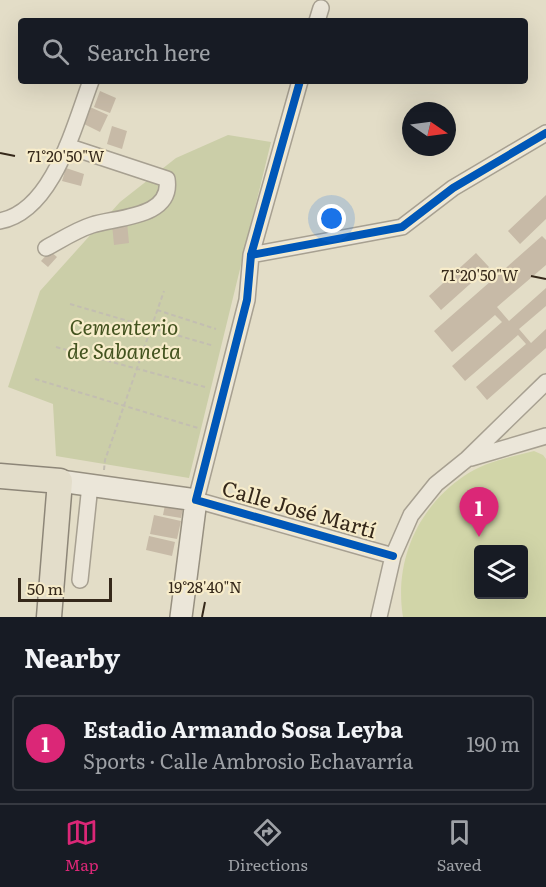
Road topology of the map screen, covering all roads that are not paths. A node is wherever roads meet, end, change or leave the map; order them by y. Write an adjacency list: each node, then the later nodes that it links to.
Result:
1 (90, 84): 4 (street)
2 (299, 84): 7 (street)
3 (546, 133): 7 (street)
4 (67, 146): 5 (street); 6 (street)
5 (0, 221)
6 (46, 248)
7 (251, 255): 14 (street)
8 (546, 382): 10 (street)
9 (546, 436): 10 (street)
10 (467, 459): 15 (street)
11 (0, 476): 12 (main road, Calle José Martí)
12 (60, 481): 13 (main road, Calle José Martí); 17 (main road)
13 (96, 486): 14 (main road, Calle José Martí); 16 (street)
14 (196, 500): 15 (street, Calle José Martí); 18 (main road)
15 (393, 556): 19 (street)
16 (80, 580)
17 (49, 617)
18 (181, 617)
19 (379, 617)

